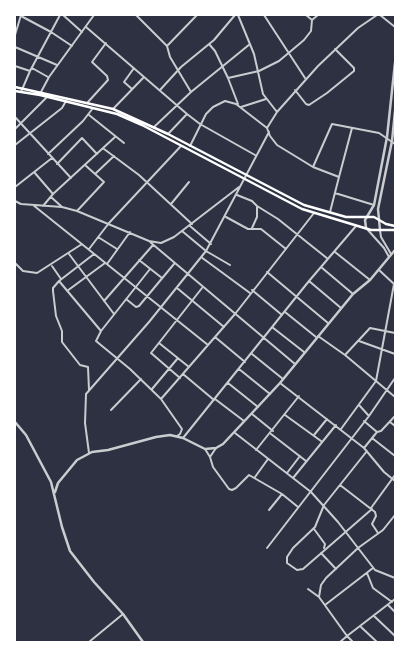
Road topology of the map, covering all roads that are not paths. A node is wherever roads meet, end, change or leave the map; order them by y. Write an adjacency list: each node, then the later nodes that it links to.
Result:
1 (61, 15): 16 (street); 17 (street)
2 (94, 15): 14 (street)
3 (136, 15): 23 (street)
4 (196, 15): 23 (street)
5 (234, 15): 20 (street)
6 (238, 15): 21 (street)
7 (264, 15): 26 (street)
8 (306, 15): 13 (street)
9 (318, 15): 13 (street)
10 (377, 15): 25 (street)
11 (380, 15): 15 (street)
12 (21, 16): 16 (street); 18 (street)
13 (312, 20): 26 (street)
14 (86, 27): 17 (street); 19 (street)
15 (395, 27)
16 (51, 32): 22 (street); 27 (street)
17 (82, 32): 22 (street)
18 (15, 35)
19 (106, 43): 33 (street); 52 (street)
20 (209, 44): 31 (street); 35 (street)
21 (250, 44): 31 (street); 36 (street)
22 (72, 46): 29 (street)
23 (167, 46): 35 (street)
24 (15, 47): 27 (street)
25 (335, 49): 40 (street); 43 (street)
26 (288, 53): 36 (street); 40 (street)
27 (38, 57): 29 (street); 32 (street)
28 (395, 63): 72 (street)
29 (58, 65): 37 (street)
30 (15, 66): 34 (street)
31 (223, 66): 39 (street); 48 (street)
32 (32, 68): 34 (street); 37 (street)
33 (134, 68): 38 (street); 42 (street)
34 (30, 71): 45 (street)
35 (177, 71): 46 (street); 48 (street)
36 (259, 71): 39 (street); 50 (street)
37 (49, 77): 47 (street)
38 (144, 77): 42 (street); 46 (street)
39 (228, 78): 54 (street)
40 (305, 78): 43 (street)
41 (15, 87): 45 (main road)
42 (132, 89): 56 (street)
43 (295, 90): 58 (street)
44 (15, 91): 45 (main road)
45 (22, 91): 47 (main road); 49 (main road)
46 (159, 91): 53 (street)
47 (41, 92): 52 (main road)
48 (191, 92): 53 (street)
49 (47, 97): 51 (main road); 62 (street)
50 (266, 99): 54 (street); 58 (street)
51 (66, 101): 55 (main road); 69 (street)
52 (88, 102): 56 (main road)
53 (176, 106): 59 (street); 64 (street)
54 (239, 106): 63 (street); 65 (street)
55 (94, 107): 60 (street); 77 (main road)
56 (113, 108): 64 (main road)
57 (395, 111): 73 (street)
58 (277, 112): 65 (street)
59 (187, 114): 63 (street); 70 (street)
60 (89, 115): 71 (street); 80 (street)
61 (15, 117): 62 (street)
62 (20, 124): 67 (street); 69 (street)
63 (200, 124): 78 (street); 82 (street)
64 (154, 127): 70 (main road)
65 (267, 128): 68 (street)
66 (352, 128): 72 (street); 87 (street); 91 (street)
67 (15, 129)
68 (269, 132): 82 (street); 87 (street)
69 (30, 134): 76 (street); 80 (street)
70 (168, 134): 78 (main road)
71 (115, 137): 74 (street); 79 (street)
72 (387, 137): 73 (street); 102 (street)
73 (392, 141): 75 (street); 103 (street)
74 (124, 143)
75 (395, 144)
76 (15, 145)
77 (180, 146): 93 (main road); 95 (street)
78 (190, 146): 90 (main road)
79 (104, 149): 81 (street); 83 (street)
80 (48, 154): 84 (street)
81 (97, 154): 85 (street); 86 (street)
82 (255, 155): 90 (street)
83 (114, 156): 89 (street); 95 (street)
84 (52, 158): 85 (street); 88 (street)
85 (57, 164): 92 (street)
86 (85, 166): 89 (street); 92 (street)
87 (313, 167): 91 (street)
88 (34, 172): 97 (street); 100 (street)
89 (95, 174): 113 (street)
90 (246, 174): 93 (street); 99 (main road)
91 (339, 177): 98 (street)
92 (71, 178): 100 (street)
93 (244, 178): 96 (street); 104 (main road)
94 (189, 182): 106 (street)
95 (148, 183): 106 (street); 119 (street)
96 (240, 186): 101 (street); 120 (street)
97 (15, 188)
98 (335, 193): 108 (street); 115 (street)
99 (282, 194): 104 (main road); 112 (main road)
100 (52, 195): 109 (street); 111 (street)
101 (237, 195): 110 (street); 116 (street)
102 (376, 195): 103 (street); 108 (street)
103 (380, 196): 118 (street)
104 (279, 198): 114 (main road)
105 (15, 201): 107 (street)
106 (171, 204): 120 (street)
107 (33, 205): 109 (street); 132 (street)
108 (374, 205): 117 (street)
109 (44, 206): 111 (street)
110 (257, 206): 123 (street); 129 (street)
111 (62, 207): 113 (street)
112 (314, 208): 114 (main road); 115 (main road)
113 (77, 211): 119 (street)
114 (313, 213): 121 (main road); 129 (street)
115 (330, 213): 117 (main road)
116 (226, 217): 123 (street); 133 (street)
117 (368, 217): 118 (main road); 124 (street)
118 (379, 220): 122 (main road); 125 (street)
119 (108, 223): 128 (street); 130 (street)
120 (191, 225): 127 (street); 133 (street)
121 (357, 225): 124 (main road); 140 (street)
122 (395, 226)
123 (252, 228): 137 (street)
124 (366, 228): 125 (main road); 145 (street)
125 (380, 230): 126 (main road); 143 (street)
126 (395, 230)
127 (182, 231): 131 (street); 139 (street)
128 (130, 232): 131 (street); 136 (street)
129 (297, 235): 137 (street); 146 (street)
130 (98, 237): 135 (street); 136 (street)
131 (149, 241): 134 (street)
132 (82, 244): 135 (street); 141 (street)
133 (211, 244): 139 (street)
134 (153, 245): 147 (street); 150 (street)
135 (89, 249): 142 (street)
136 (117, 249): 149 (street)
137 (286, 249): 157 (street)
138 (395, 250): 143 (street)
139 (206, 251): 144 (street); 152 (street)
140 (335, 252): 146 (street); 163 (street)
141 (69, 254): 151 (street); 153 (street)
142 (94, 254): 149 (street); 153 (street)
143 (391, 254): 145 (street)
144 (200, 257): 158 (street); 171 (street)
145 (389, 257): 156 (street)
146 (328, 259): 154 (street)
147 (139, 260): 155 (street); 159 (street)
148 (15, 264): 151 (street)
149 (106, 264): 159 (street); 160 (street)
150 (174, 264): 158 (street); 161 (street)
151 (51, 265): 162 (street)
152 (230, 265)
153 (78, 267): 160 (street); 162 (street)
154 (321, 267): 164 (street); 172 (street)
155 (150, 269): 161 (street); 166 (street)
156 (379, 270): 163 (street); 165 (street)
157 (267, 272): 169 (street); 174 (street)
158 (187, 274): 167 (street); 168 (street)
159 (124, 277): 166 (street); 177 (street)
160 (86, 278): 170 (street); 177 (street)
161 (162, 278): 173 (street)
162 (60, 280): 170 (street); 218 (street)
163 (370, 280): 172 (street)
164 (309, 282): 174 (street); 179 (street)
165 (395, 284): 189 (street)
166 (136, 287): 173 (street); 175 (street)
167 (177, 288): 176 (street); 178 (street)
168 (202, 288): 176 (street); 182 (street)
169 (252, 290): 171 (street); 183 (street)
170 (67, 291): 188 (street)
171 (250, 293): 182 (street)
172 (353, 294): 179 (street)
173 (148, 296): 175 (street); 178 (street)
174 (297, 297): 180 (street); 185 (street)
175 (126, 299): 181 (street)
176 (193, 301): 184 (street); 186 (street)
177 (104, 302): 181 (street)
178 (161, 307): 184 (street); 202 (street)
179 (341, 308): 185 (street)
180 (285, 312): 183 (street); 191 (street)
181 (114, 314): 188 (street)
182 (234, 314): 186 (street); 193 (street)
183 (282, 315): 187 (street)
184 (178, 320): 195 (street); 196 (street)
185 (328, 323): 191 (street)
186 (224, 327): 192 (street)
187 (272, 327): 193 (street); 198 (street)
188 (101, 331): 202 (street)
189 (386, 331): 190 (street); 194 (street); 197 (street)
190 (395, 333)
191 (317, 336): 198 (street); 201 (street)
192 (215, 337): 196 (street); 204 (street)
193 (263, 338): 199 (street); 205 (street)
194 (359, 340): 197 (street); 201 (street)
195 (159, 343): 203 (street); 208 (street)
196 (208, 345): 206 (street)
197 (383, 350): 200 (street); 214 (street)
198 (304, 352): 205 (street)
199 (252, 354): 204 (street); 213 (street)
200 (395, 354)
201 (345, 355): 214 (street)
202 (118, 358): 212 (street); 218 (street)
203 (178, 358): 206 (street); 208 (street)
204 (245, 362): 207 (street)
205 (295, 364): 213 (street)
206 (189, 367): 209 (street)
207 (239, 368): 215 (street); 220 (street)
208 (169, 369): 210 (street); 217 (street)
209 (183, 374): 210 (street); 224 (street)
210 (180, 378): 223 (street)
211 (395, 378): 219 (street)
212 (141, 379): 217 (street); 227 (street)
213 (282, 379): 216 (street)
214 (376, 381): 219 (street); 225 (street)
215 (228, 383): 224 (street); 226 (street)
216 (280, 383): 220 (street); 221 (street)
217 (152, 389): 223 (street)
218 (89, 390): 254 (street)
219 (387, 391): 222 (street); 230 (street)
220 (270, 394): 226 (street)
221 (299, 396): 229 (street); 232 (street)
222 (395, 397)
223 (161, 399): 244 (street)
224 (214, 399): 235 (street); 245 (street)
225 (359, 405): 230 (street); 239 (street)
226 (258, 407): 228 (street)
227 (111, 410)
228 (252, 414): 235 (street); 241 (street)
229 (285, 414): 241 (street); 243 (street)
230 (369, 416): 233 (street)
231 (395, 416): 236 (street)
232 (327, 419): 237 (street); 243 (street)
233 (364, 421): 242 (street); 246 (street)
234 (15, 422): 265 (street)
235 (244, 422): 240 (street)
236 (390, 422): 238 (street); 242 (street)
237 (336, 425): 239 (street); 248 (street)
238 (395, 426)
239 (341, 429): 246 (street)
240 (235, 432): 249 (street); 252 (street)
241 (272, 432): 252 (street); 255 (street)
242 (377, 432): 247 (street)
243 (314, 435): 248 (street)
244 (176, 436): 245 (street); 254 (street)
245 (183, 438): 251 (street)
246 (352, 438): 250 (street); 269 (street)
247 (372, 438): 250 (street); 256 (street)
248 (321, 441): 259 (street)
249 (216, 448): 251 (street); 257 (street)
250 (364, 448): 253 (street)
251 (205, 449): 257 (street)
252 (256, 450): 258 (street)
253 (367, 451): 264 (street); 267 (street)
254 (89, 453): 266 (street)
255 (300, 456): 259 (street); 260 (street)
256 (395, 456)
257 (210, 457): 262 (street)
258 (268, 459): 260 (street); 262 (street)
259 (307, 461): 263 (street)
260 (288, 473): 263 (street)
261 (395, 475): 264 (street)
262 (255, 477): 270 (street)
263 (293, 478): 269 (street)
264 (394, 480): 273 (street)
265 (51, 482): 266 (street); 268 (street)
266 (58, 483): 268 (street)
267 (340, 485): 271 (street); 273 (street)
268 (55, 492): 294 (street)
269 (310, 492): 271 (street); 272 (street)
270 (282, 494): 272 (street); 274 (street)
271 (324, 505): 276 (street); 277 (street)
272 (298, 507): 279 (street)
273 (372, 509): 277 (street); 278 (street)
274 (269, 510)
275 (395, 516): 278 (street)
276 (314, 528): 281 (street); 282 (street)
277 (346, 532): 280 (street); 281 (street)
278 (378, 533): 280 (street)
279 (267, 548)
280 (358, 548): 283 (street); 284 (street)
281 (324, 549): 282 (street)
282 (321, 553): 284 (street)
283 (373, 568): 285 (street); 286 (street)
284 (336, 569): 288 (street)
285 (367, 573): 290 (street); 291 (street)
286 (395, 578)
287 (308, 589): 288 (street)
288 (319, 597): 291 (street)
289 (395, 599): 290 (street)
290 (392, 602): 292 (street)
291 (325, 605): 297 (street)
292 (388, 605): 293 (street); 295 (street)
293 (395, 612)
294 (123, 614): 299 (street); 300 (street)
295 (374, 616): 296 (street); 298 (street)
296 (361, 626): 297 (street); 303 (street)
297 (347, 636): 301 (street); 302 (street)
298 (395, 636)
299 (90, 642)
300 (143, 642)
301 (340, 642)
302 (353, 642)
303 (377, 642)

